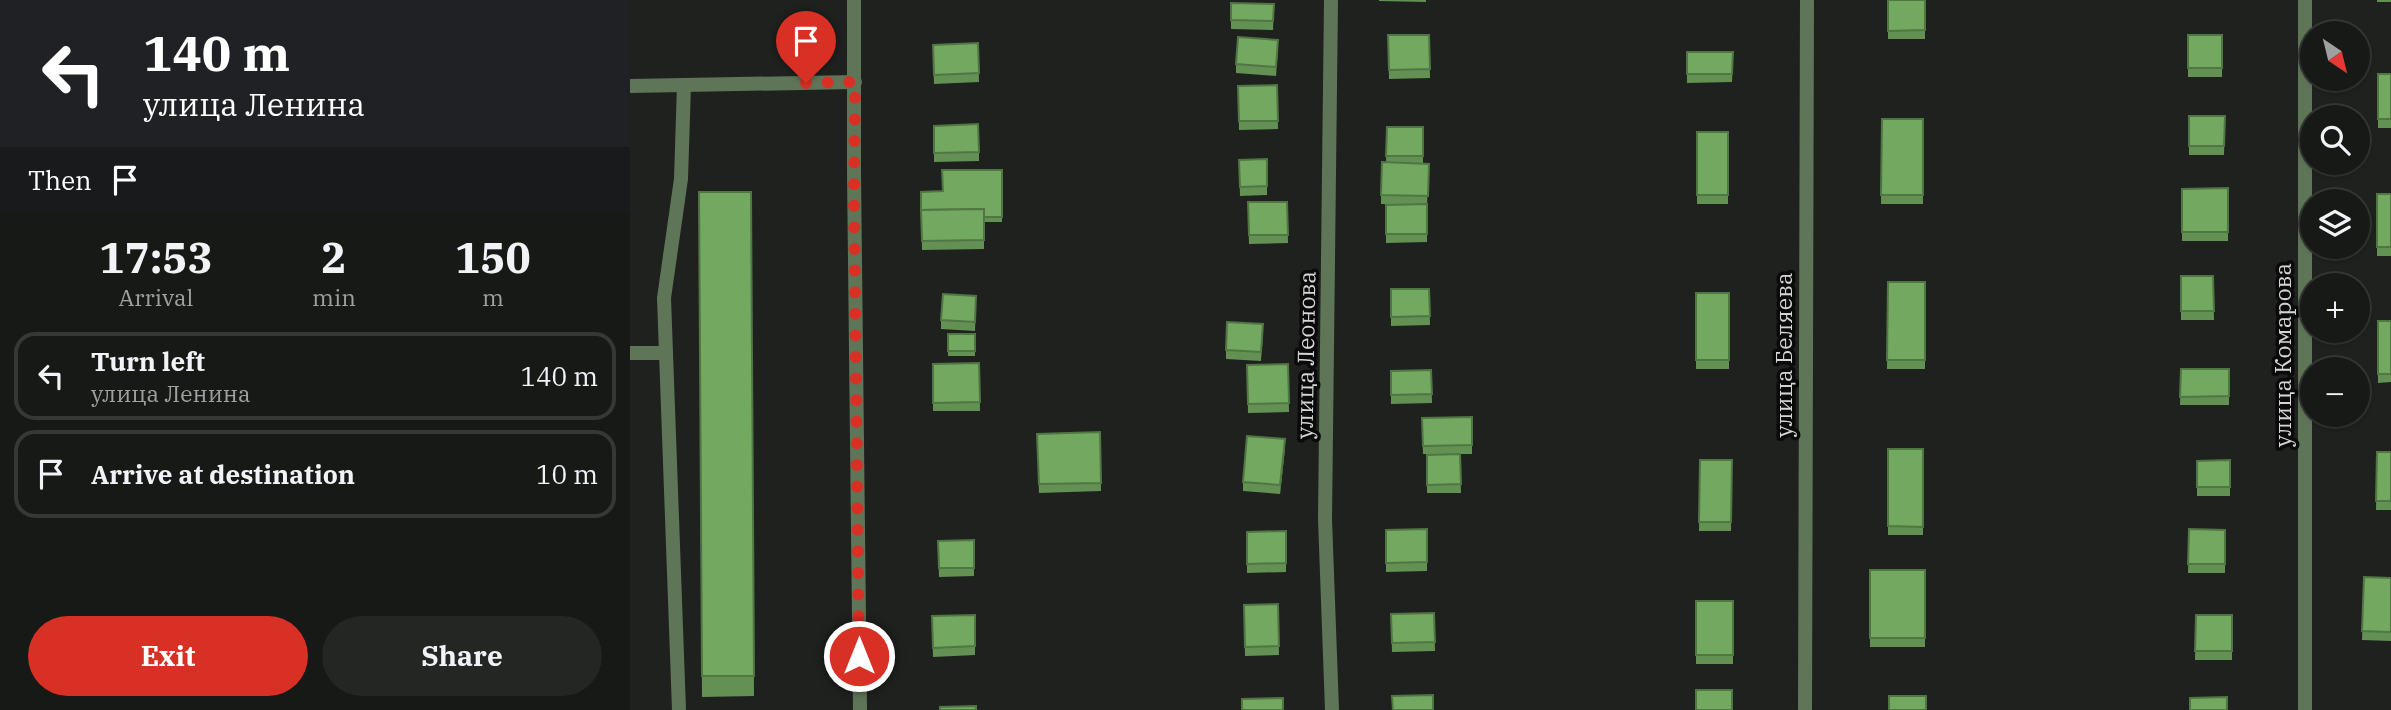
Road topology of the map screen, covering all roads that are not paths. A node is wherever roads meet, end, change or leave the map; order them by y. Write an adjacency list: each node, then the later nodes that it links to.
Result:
1 (854, 0): 5 (street)
2 (1331, 0): 12 (street, улица Леонова)
3 (1807, 0): 13 (street, улица Беляева)
4 (2305, 0): 14 (street, улица Комарова)
5 (855, 82): 6 (street); 11 (street)
6 (684, 85): 7 (street); 9 (street)
7 (630, 86)
8 (630, 353): 9 (street)
9 (666, 353): 10 (street)
10 (679, 710)
11 (860, 710)
12 (1332, 710)
13 (1805, 710)
14 (2305, 710)

